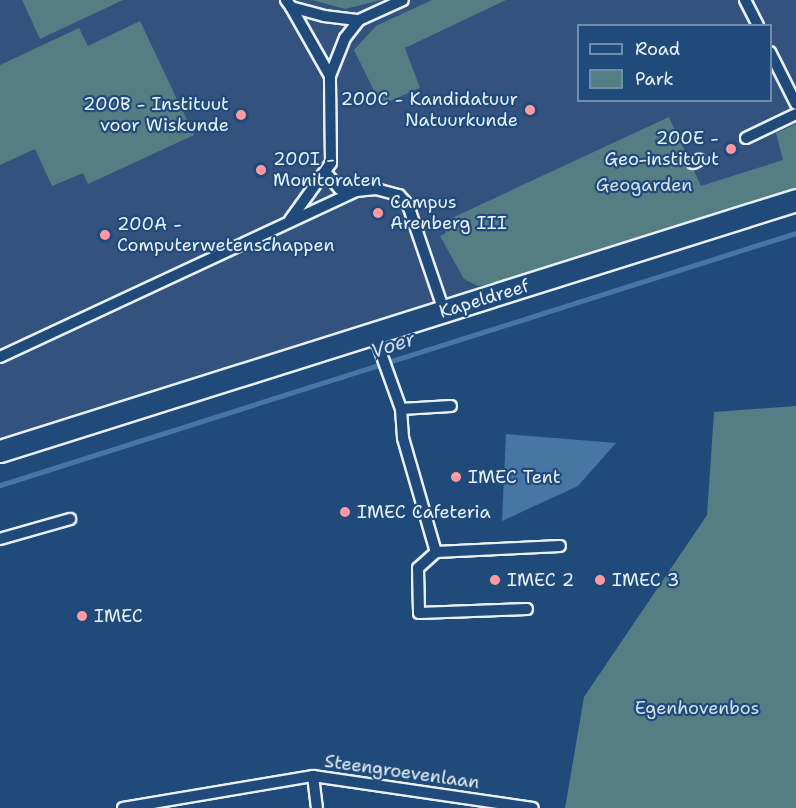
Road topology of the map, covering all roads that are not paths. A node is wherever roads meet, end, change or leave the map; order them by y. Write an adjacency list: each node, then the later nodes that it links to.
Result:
1 (403, 0): 4 (lane)
2 (746, 0): 5 (lane)
3 (289, 4): 4 (lane); 7 (lane)
4 (360, 20): 7 (lane)
5 (757, 24)
6 (772, 54): 8 (lane)
7 (330, 76): 11 (lane)
8 (796, 104)
9 (796, 114): 10 (lane)
10 (746, 138)
11 (326, 173): 12 (lane); 14 (lane)
12 (356, 191): 14 (lane); 15 (lane)
13 (796, 200): 15 (street, Kapeldreef)
14 (289, 222): 17 (lane)
15 (444, 311): 16 (street, Kapeldreef)
16 (377, 343): 19 (lane); 20 (street, Kapeldreef)
17 (0, 357)
18 (451, 406): 19 (lane)
19 (401, 409): 24 (lane)
20 (0, 451)
21 (70, 519): 22 (lane)
22 (0, 539)
23 (560, 546): 24 (lane)
24 (436, 552): 25 (lane)
25 (526, 609)
26 (313, 776): 27 (lane, Steengroevenlaan); 28 (lane, Steengroevenlaan); 29 (lane)
27 (483, 804): 30 (lane, Steengroevenlaan)
28 (123, 808)
29 (317, 808)
30 (533, 808)

